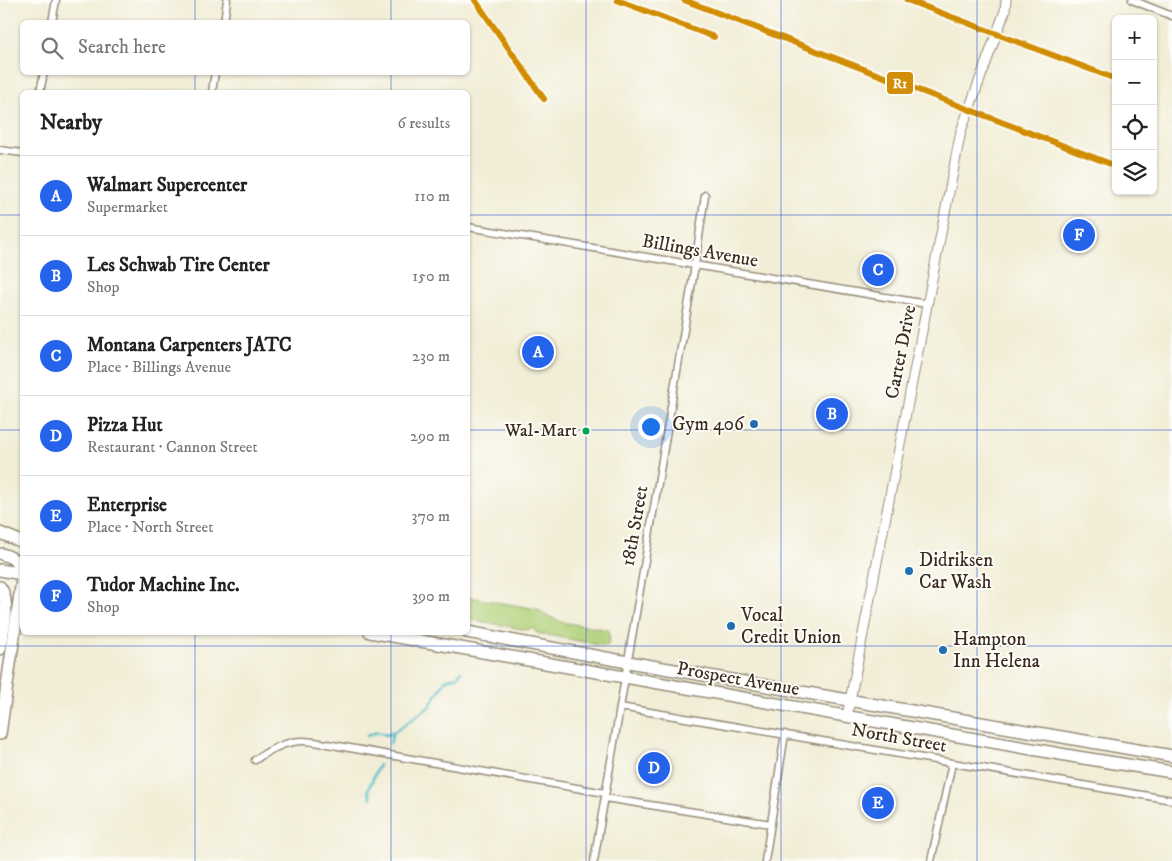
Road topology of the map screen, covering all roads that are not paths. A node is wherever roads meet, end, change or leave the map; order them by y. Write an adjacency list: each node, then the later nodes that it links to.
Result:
1 (56, 0): 6 (street)
2 (227, 0): 7 (street)
3 (1006, 0): 17 (street, Carter Drive)
4 (1132, 0): 5 (street)
5 (1172, 16)
6 (52, 20)
7 (224, 20)
8 (43, 75): 10 (street)
9 (215, 75): 11 (street)
10 (40, 90)
11 (212, 90)
12 (0, 150): 13 (street)
13 (20, 153)
14 (705, 195): 16 (street, 18th Street)
15 (470, 227): 16 (street, Billings Avenue)
16 (695, 265): 17 (street, Billings Avenue); 30 (street, 18th Street)
17 (927, 304): 32 (street, Carter Drive)
18 (0, 533): 19 (highway)
19 (20, 541)
20 (1, 554): 21 (highway); 22 (highway)
21 (20, 558)
22 (20, 566)
23 (0, 570): 24 (highway)
24 (20, 573)
25 (0, 587): 29 (highway)
26 (20, 594): 35 (highway)
27 (470, 633): 30 (highway, Prospect Avenue)
28 (387, 635): 31 (highway, Prospect Avenue)
29 (0, 649)
30 (628, 662): 31 (street, 18th Street); 32 (highway, Prospect Avenue)
31 (625, 677): 33 (street, 18th Street); 34 (highway, Prospect Avenue)
32 (851, 700): 34 (street, Carter Drive); 37 (highway, Prospect Avenue)
33 (620, 707): 36 (street, North Street); 41 (street, 18th Street)
34 (847, 716): 40 (highway, Prospect Avenue)
35 (0, 734)
36 (785, 734): 39 (street, North Street); 43 (street)
37 (1172, 756)
38 (255, 760): 41 (street)
39 (952, 763): 42 (street, North Street); 46 (street)
40 (1172, 772)
41 (605, 795): 43 (street); 44 (street, 18th Street)
42 (1172, 800)
43 (771, 824): 45 (street)
44 (594, 861)
45 (765, 861)
46 (931, 861)

